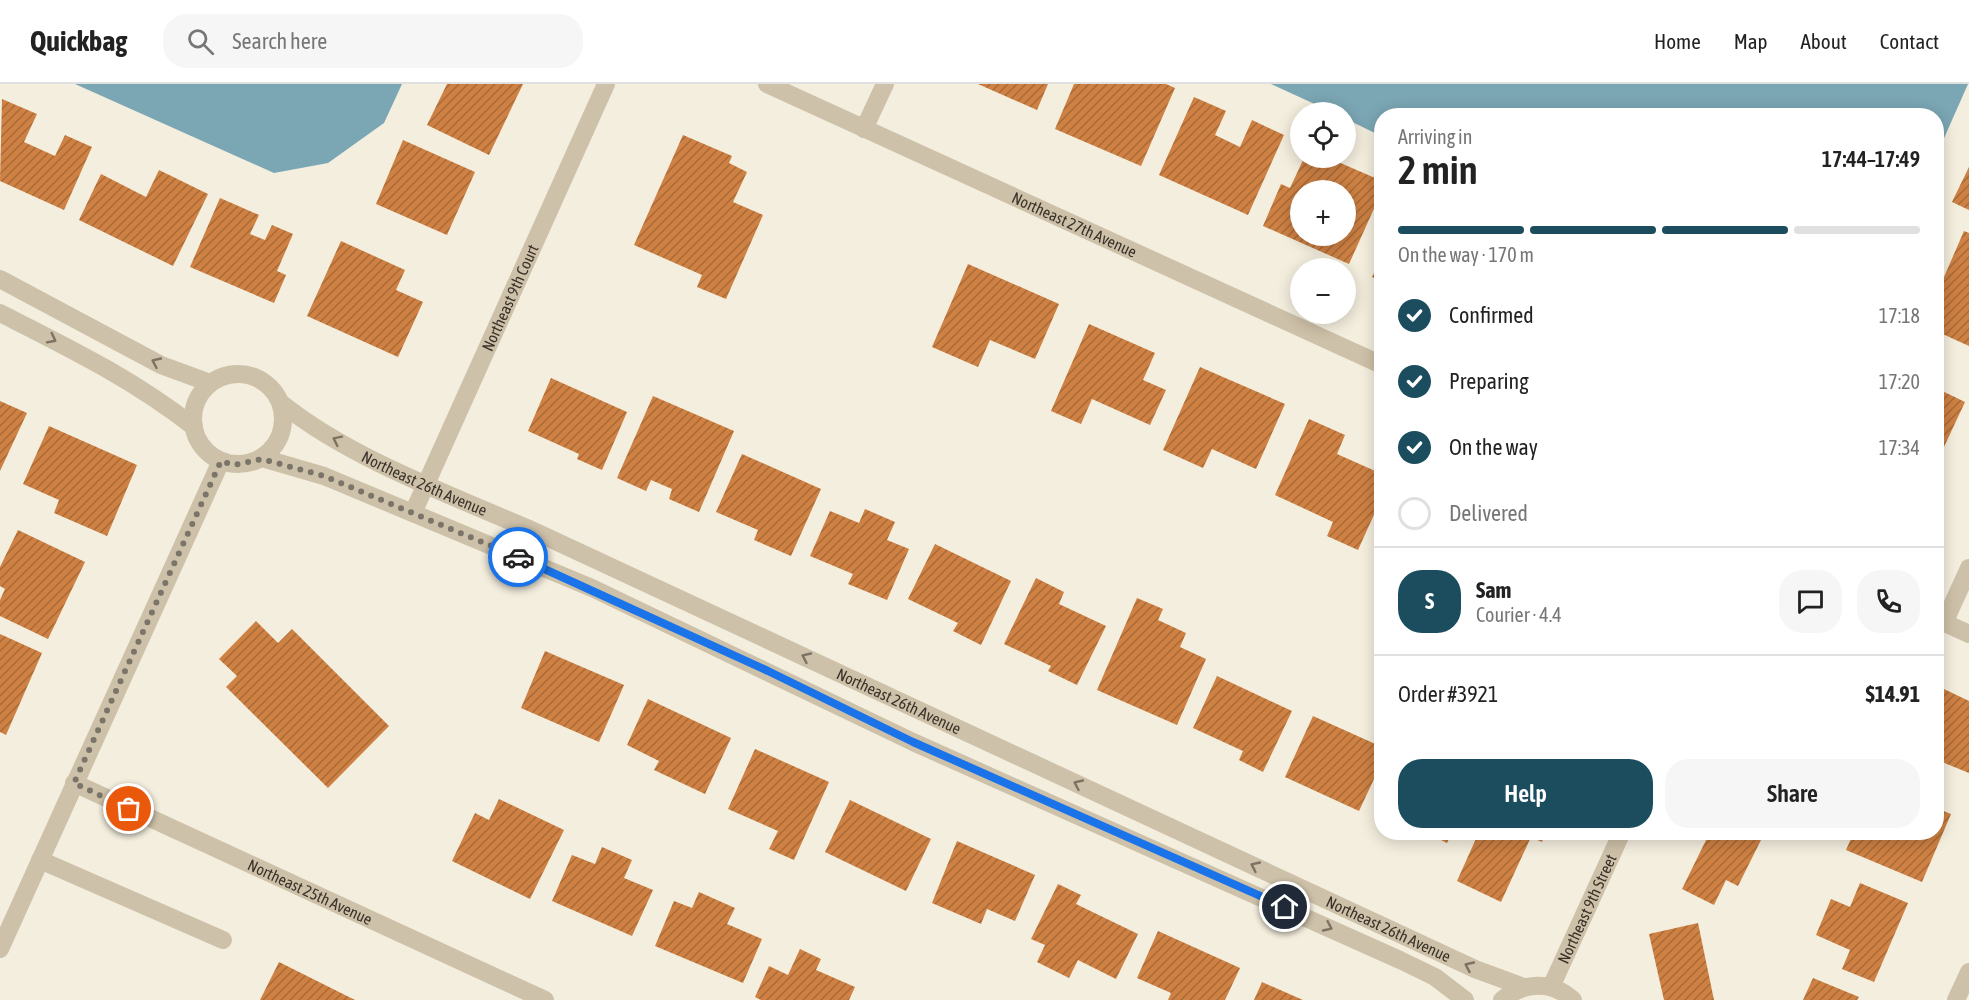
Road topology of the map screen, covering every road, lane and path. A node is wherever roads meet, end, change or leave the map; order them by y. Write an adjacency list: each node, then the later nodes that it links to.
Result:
1 (606, 84): 13 (street, Northeast 9th Court)
2 (767, 84): 4 (street, Northeast 27th Avenue)
3 (885, 84): 4 (street)
4 (864, 129): 7 (street, Northeast 27th Avenue)
5 (0, 279): 8 (street, one-way to 5)
6 (0, 313): 10 (street, one-way to 10)
7 (1374, 361)
8 (210, 383): 9 (street); 10 (street)
9 (281, 403): 11 (street); 13 (street, Northeast 26th Avenue, one-way to 9)
10 (194, 427): 12 (street)
11 (262, 459): 12 (street); 14 (street, Northeast 26th Avenue)
12 (221, 461): 19 (street)
13 (427, 484): 14 (street, Northeast 9th Court); 25 (street, Northeast 26th Avenue, one-way to 13)
14 (413, 513): 28 (street, Northeast 26th Avenue, one-way to 28)
15 (1969, 568): 16 (street)
16 (1944, 614)
17 (1944, 623): 18 (street)
18 (1969, 634)
19 (74, 783): 21 (street); 27 (street, Northeast 25th Avenue)
20 (1618, 840): 26 (street, Northeast 9th Street)
21 (40, 860): 22 (street); 23 (street)
22 (223, 940)
23 (0, 949)
24 (1969, 972): 31 (street)
25 (1524, 987): 26 (street); 29 (street)
26 (1551, 987): 30 (street)
27 (545, 1000)
28 (1465, 1000)
29 (1502, 1000)
30 (1573, 1000)
31 (1956, 1000)

